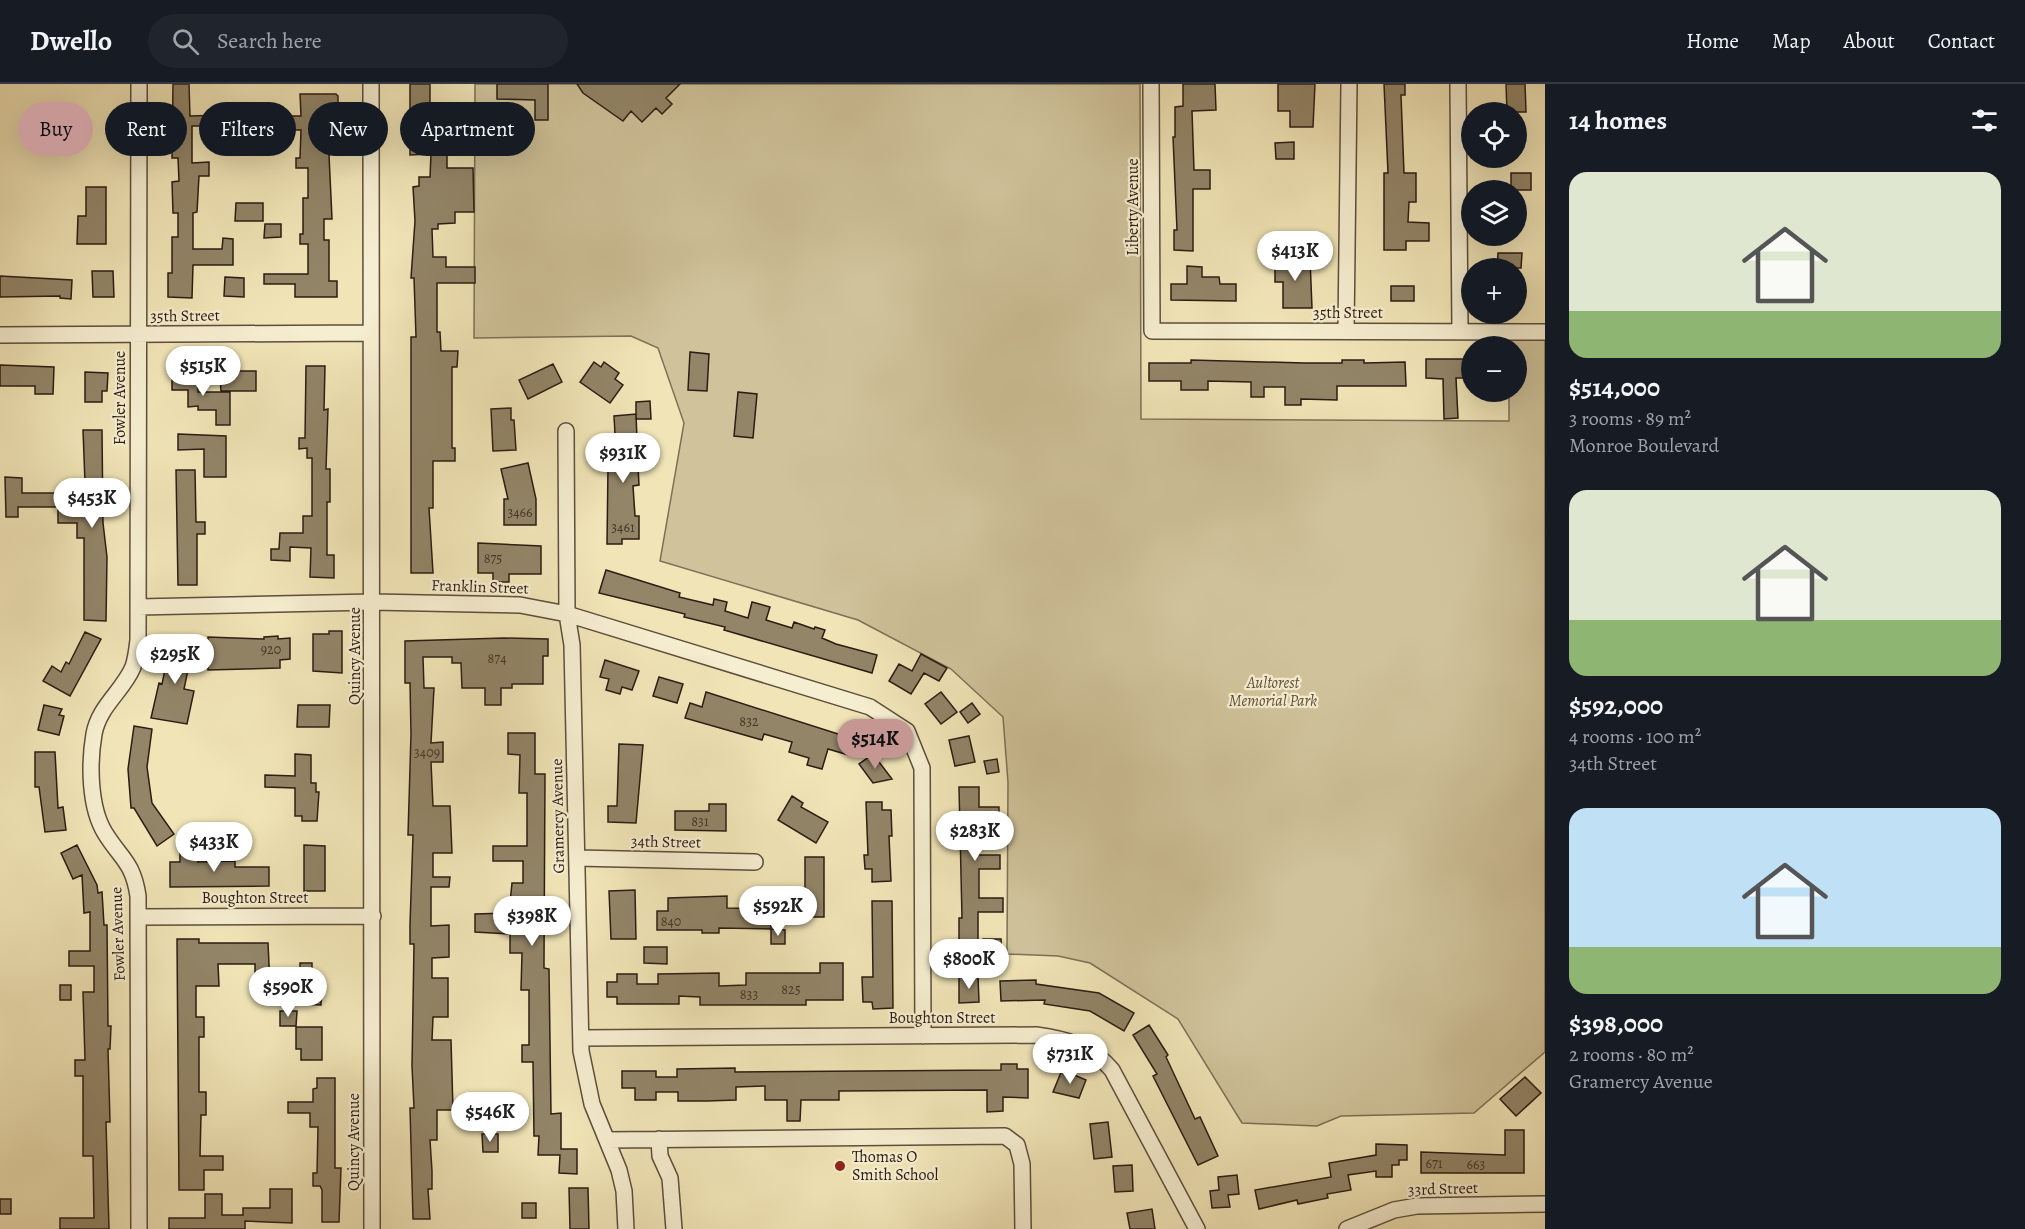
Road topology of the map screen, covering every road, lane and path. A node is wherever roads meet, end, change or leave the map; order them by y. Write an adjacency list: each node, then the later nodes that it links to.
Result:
1 (139, 84): 12 (street, Fowler Avenue)
2 (371, 84): 10 (street, Quincy Avenue)
3 (1151, 84): 6 (street, Liberty Avenue)
4 (1349, 84): 7 (street)
5 (1458, 84): 8 (street)
6 (1152, 331): 7 (street, 35th Street)
7 (1346, 331): 8 (street, 35th Street)
8 (1460, 332): 9 (street, 35th Street)
9 (1545, 332)
10 (370, 333): 12 (street, 35th Street); 14 (street, Quincy Avenue)
11 (0, 335): 12 (street, 35th Street)
12 (138, 335): 15 (street, Fowler Avenue)
13 (566, 431): 16 (street, Gramercy Avenue)
14 (373, 602): 15 (street, Franklin Street); 16 (street, Franklin Street); 20 (street, Quincy Avenue)
15 (138, 607): 19 (street, Fowler Avenue)
16 (567, 614): 17 (street, Gramercy Avenue); 21 (street, Franklin Street)
17 (577, 858): 18 (street, 34th Street); 22 (street, Gramercy Avenue)
18 (755, 862)
19 (138, 916): 20 (street, Boughton Street); 26 (street, Fowler Avenue)
20 (373, 916): 27 (street, Quincy Avenue)
21 (922, 1036): 22 (street, Boughton Street); 31 (street, Boughton Street)
22 (581, 1038): 24 (street, Gramercy Avenue)
23 (659, 1139): 24 (street); 29 (street); 30 (street)
24 (607, 1140): 28 (street, Gramercy Avenue)
25 (1545, 1204): 32 (street, 33rd Street)
26 (139, 1229)
27 (372, 1229)
28 (626, 1229)
29 (674, 1229)
30 (1023, 1229)
31 (1197, 1229)
32 (1347, 1229)

